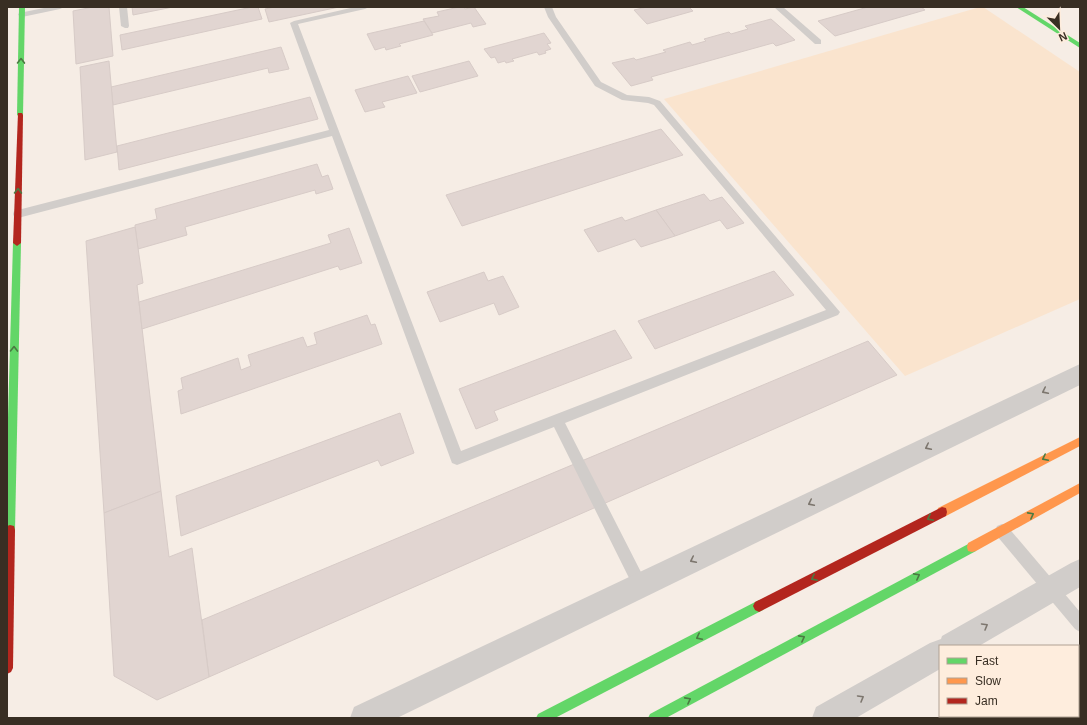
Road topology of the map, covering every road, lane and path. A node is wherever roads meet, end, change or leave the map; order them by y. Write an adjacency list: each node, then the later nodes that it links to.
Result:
1 (60, 7): 7 (lane)
2 (123, 7): 8 (lane)
3 (365, 7): 11 (lane)
4 (548, 7): 14 (lane)
5 (778, 7): 9 (lane)
6 (1019, 7): 10 (street)
7 (22, 11): 12 (street, one-way to 7)
8 (125, 26)
9 (818, 42)
10 (1080, 46)
11 (334, 132): 12 (lane); 14 (lane)
12 (18, 214): 24 (street, one-way to 12)
13 (1080, 374): 19 (street, one-way to 19)
14 (557, 420): 19 (lane)
15 (1080, 441): 27 (street, one-way to 27)
16 (1080, 488): 17 (street, one-way to 16)
17 (1002, 531): 20 (lane); 25 (street, one-way to 17)
18 (1080, 572): 20 (street)
19 (640, 585): 26 (street)
20 (1050, 589): 21 (lane); 22 (street, one-way to 20)
21 (1080, 624)
22 (954, 645)
23 (939, 654): 28 (street, one-way to 23)
24 (7, 668)
25 (659, 717)
26 (365, 718)
27 (542, 718)
28 (827, 718)

